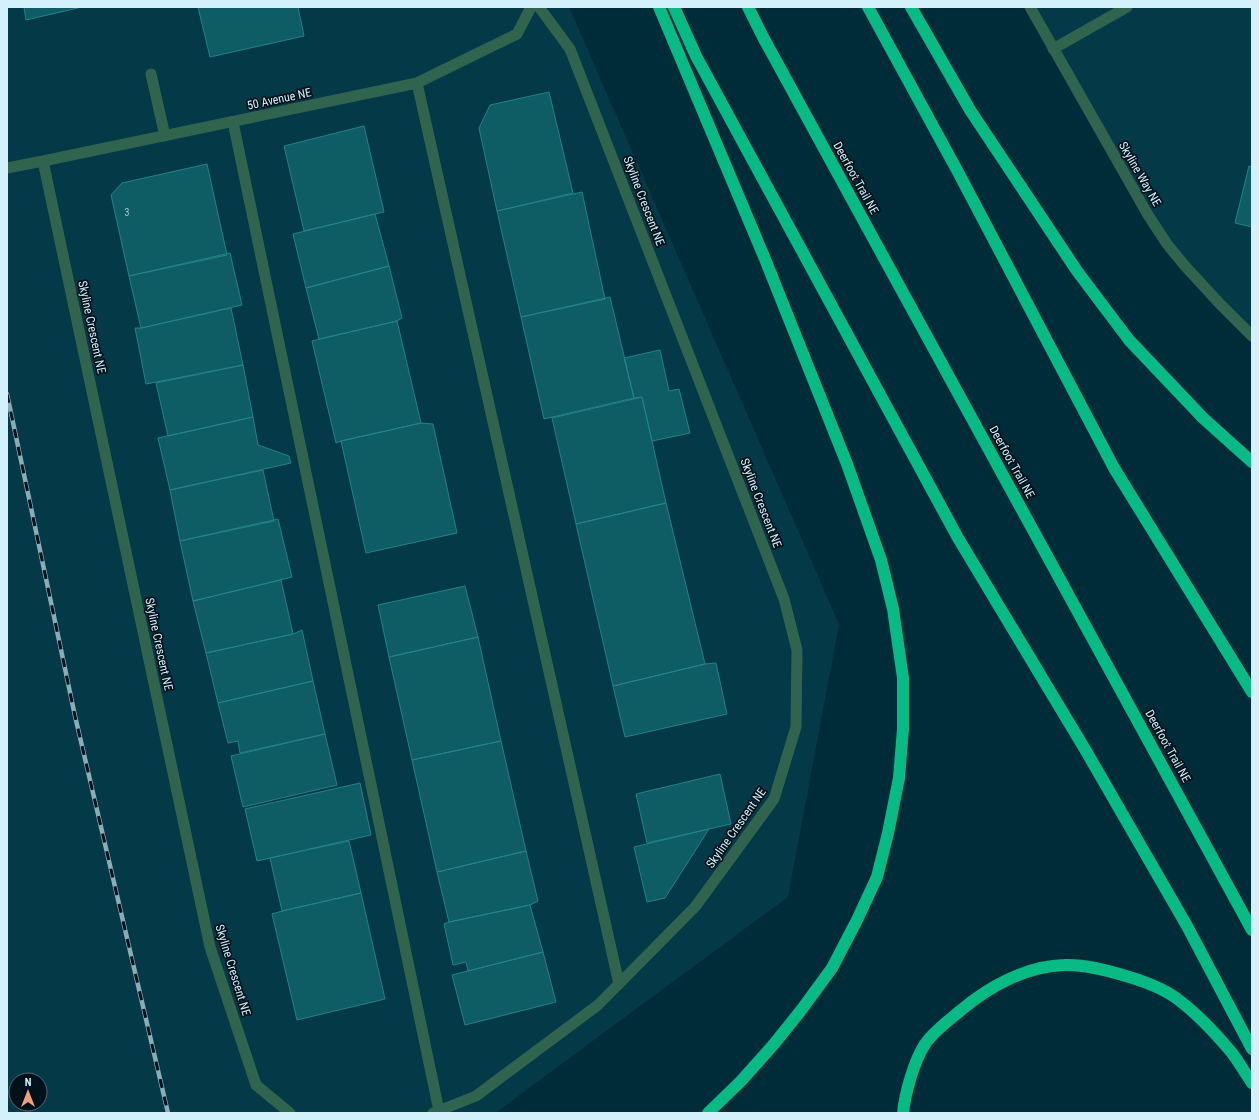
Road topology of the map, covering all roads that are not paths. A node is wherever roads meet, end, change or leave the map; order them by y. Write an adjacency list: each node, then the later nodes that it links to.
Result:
1 (530, 7): 12 (street, 50 Avenue NE)
2 (539, 7): 21 (street, Skyline Crescent NE)
3 (659, 7): 26 (highway)
4 (674, 7): 22 (highway)
5 (748, 7): 20 (highway, Deerfoot Trail NE)
6 (868, 7): 19 (highway)
7 (911, 7): 18 (highway)
8 (1030, 7): 10 (street, Skyline Way NE)
9 (1127, 7): 10 (street)
10 (1053, 49): 17 (street, Skyline Way NE)
11 (151, 74): 14 (street)
12 (416, 83): 13 (street, 50 Avenue NE); 21 (street)
13 (233, 122): 14 (street, 50 Avenue NE); 24 (street)
14 (165, 136): 15 (street, 50 Avenue NE)
15 (43, 161): 16 (street, 50 Avenue NE); 25 (street, Skyline Crescent NE)
16 (7, 168)
17 (1252, 336)
18 (1252, 462)
19 (1252, 692)
20 (1252, 930)
21 (619, 984): 24 (street, Skyline Crescent NE)
22 (1252, 1049)
23 (1252, 1083): 27 (highway)
24 (436, 1112)
25 (290, 1113)
26 (708, 1113)
27 (903, 1113)

